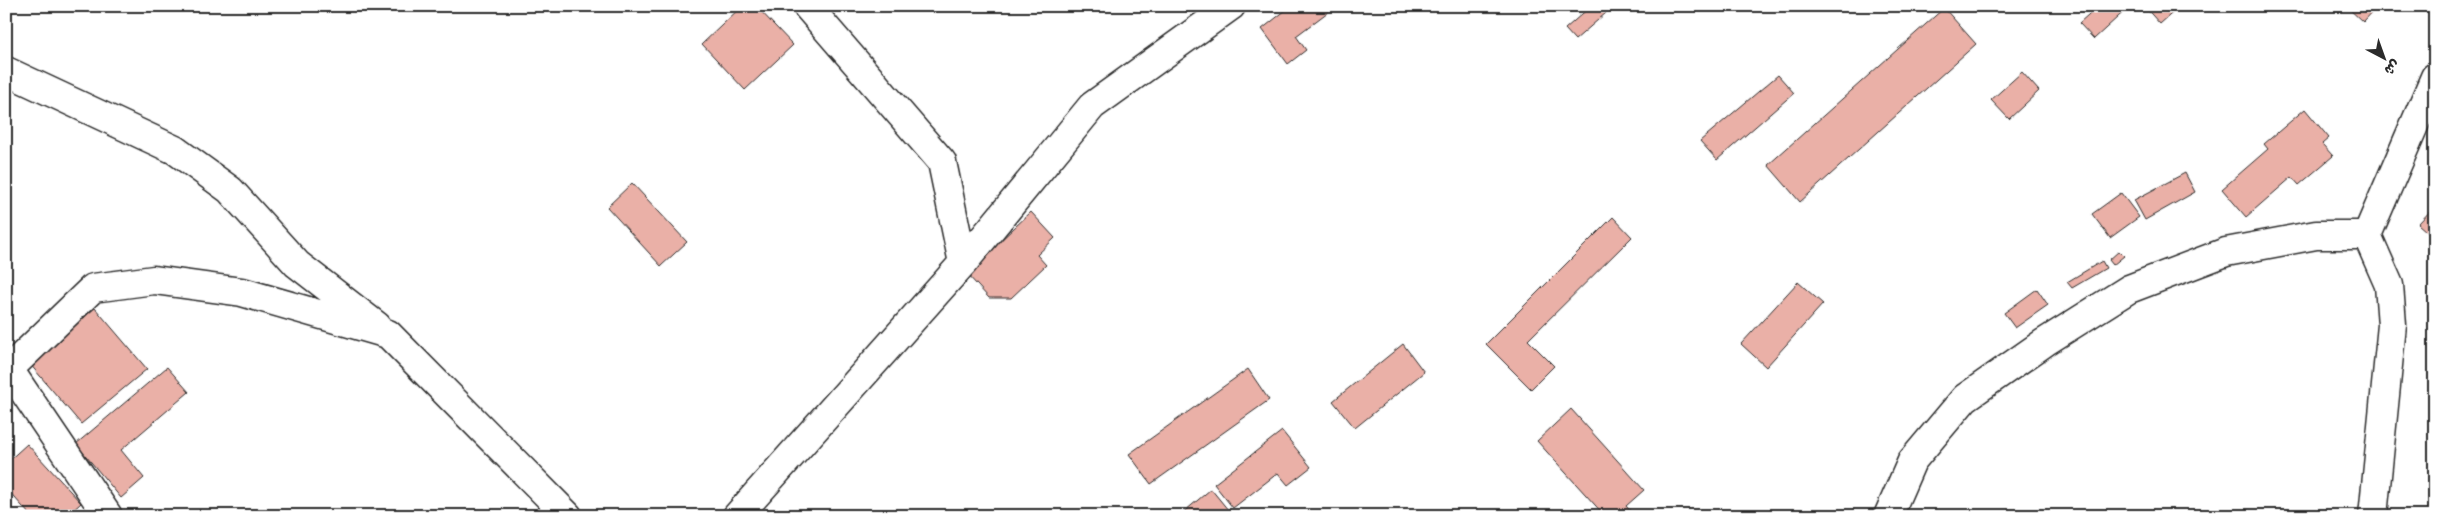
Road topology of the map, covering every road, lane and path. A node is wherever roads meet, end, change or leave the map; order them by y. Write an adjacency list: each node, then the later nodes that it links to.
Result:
1 (807, 6): 7 (street)
2 (1231, 6): 7 (street)
3 (6, 71): 8 (street)
4 (2435, 77): 5 (street)
5 (2428, 102): 6 (street)
6 (2367, 235): 13 (street); 14 (street)
7 (963, 263): 12 (street)
8 (388, 334): 9 (street); 11 (street)
9 (8, 367): 10 (street)
10 (108, 516)
11 (568, 516)
12 (737, 516)
13 (1888, 516)
14 (2373, 516)

